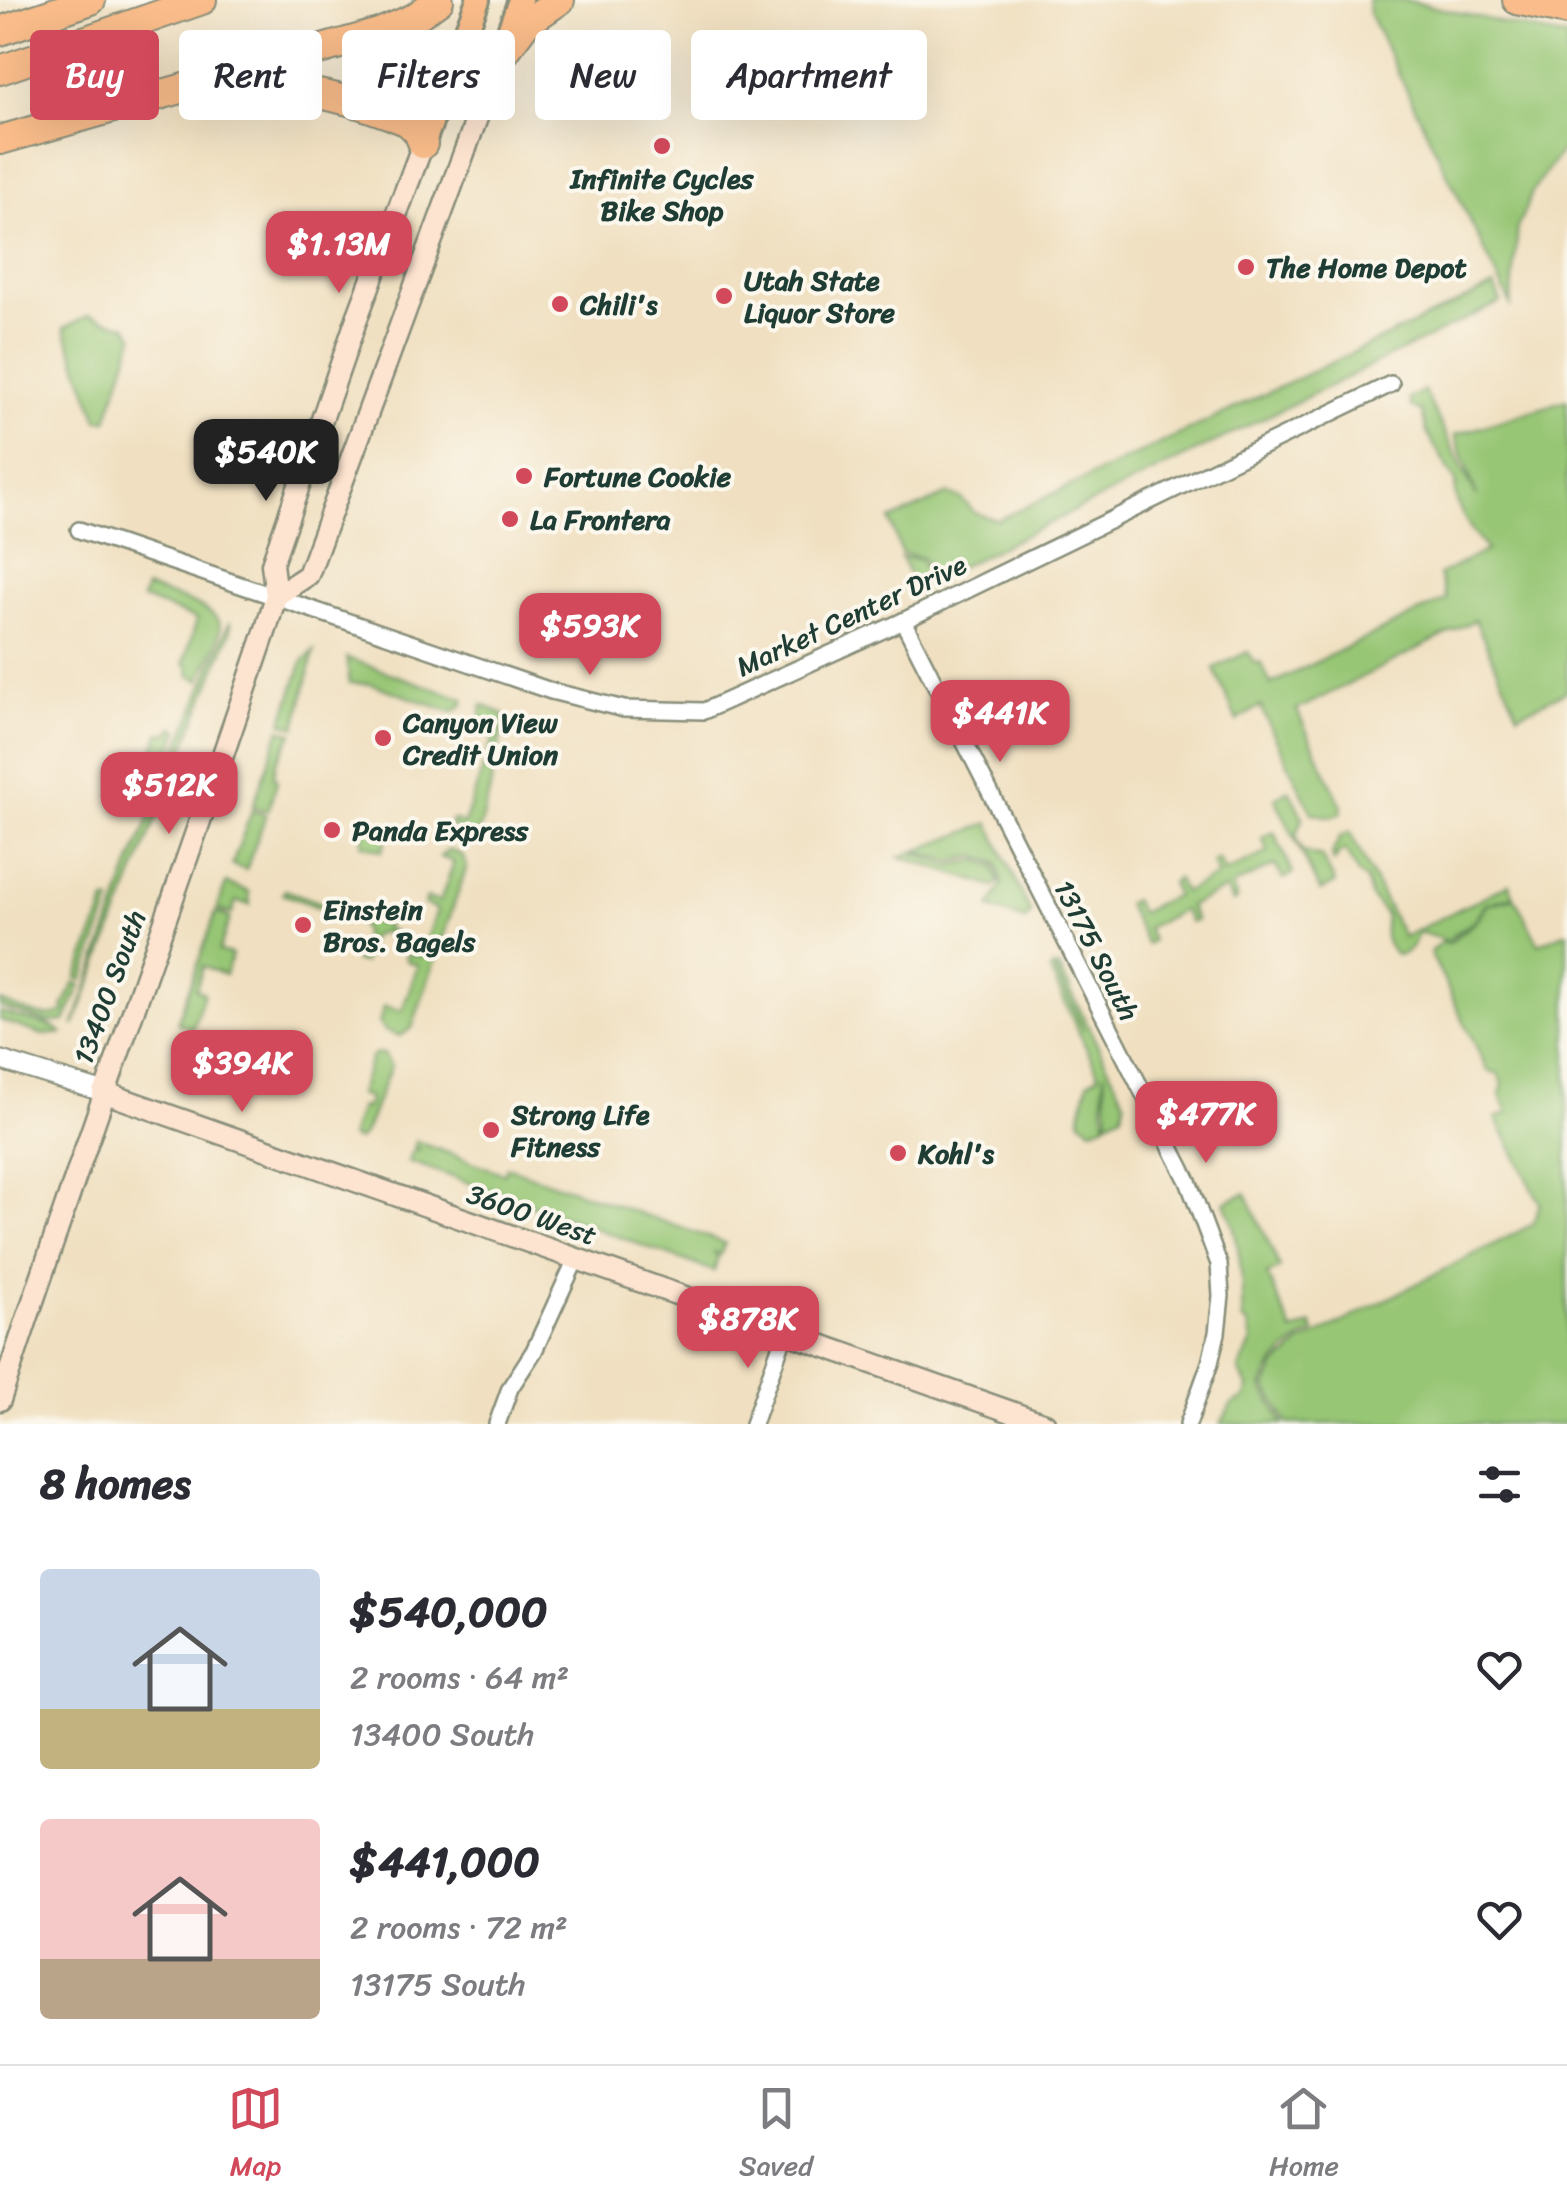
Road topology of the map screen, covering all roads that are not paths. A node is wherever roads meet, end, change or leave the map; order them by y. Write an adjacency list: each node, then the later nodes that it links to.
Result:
1 (91, 0): 10 (highway)
2 (202, 0): 12 (highway)
3 (438, 0): 13 (highway)
4 (478, 0): 16 (main road, 13400 South)
5 (520, 0): 9 (main road, 13400 South)
6 (560, 0): 11 (highway)
7 (1517, 0): 8 (highway)
8 (1567, 11)
9 (509, 30)
10 (0, 31)
11 (515, 39)
12 (0, 70)
13 (160, 95): 15 (highway); 16 (highway)
14 (477, 120): 19 (main road, 13400 South)
15 (0, 140)
16 (423, 144): 19 (main road, 13400 South)
17 (1392, 384): 20 (street, Market Center Drive)
18 (79, 530): 19 (street, Market Center Drive)
19 (276, 596): 20 (street, Market Center Drive); 22 (main road, 13400 South)
20 (903, 621): 29 (street, 13175 South)
21 (0, 1060): 22 (street, 3600 West)
22 (103, 1092): 23 (main road, 3600 West); 25 (main road, 13400 South)
23 (576, 1259): 24 (main road, 3600 West); 26 (street)
24 (785, 1333): 27 (street); 28 (main road, 3600 West)
25 (0, 1400)
26 (497, 1424)
27 (753, 1424)
28 (1045, 1424)
29 (1188, 1424)

